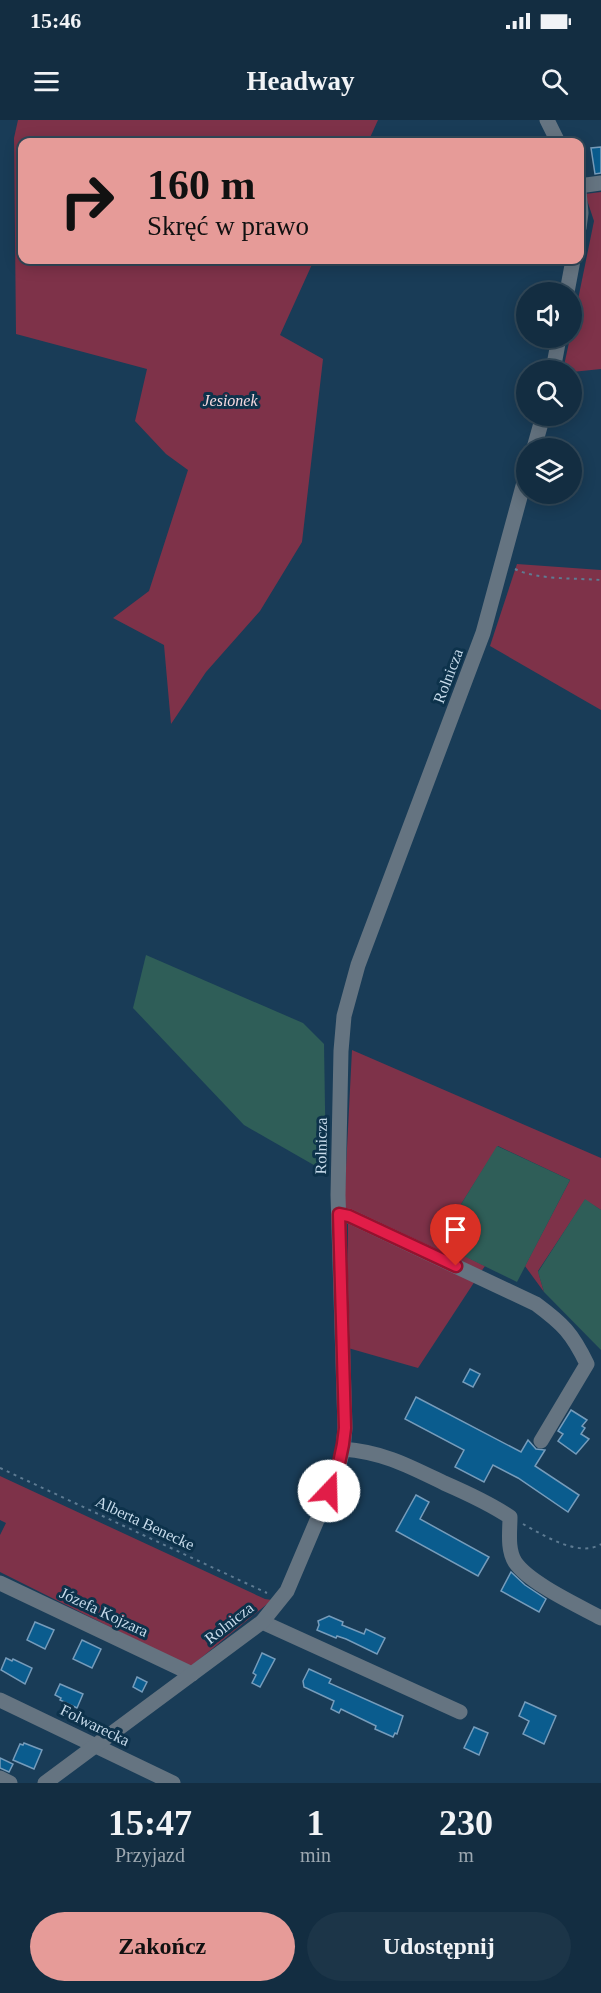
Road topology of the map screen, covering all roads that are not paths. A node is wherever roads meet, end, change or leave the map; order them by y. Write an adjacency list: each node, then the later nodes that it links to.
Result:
1 (548, 120): 2 (street)
2 (556, 138)
3 (601, 183): 4 (street)
4 (584, 185)
5 (572, 264): 6 (street)
6 (569, 282)
7 (518, 504): 8 (street, Rolnicza)
8 (339, 1214): 9 (street); 10 (street, Rolnicza)
9 (541, 1441)
10 (343, 1449): 12 (street); 13 (street, Rolnicza)
11 (0, 1583): 14 (street, Józefa Kojzara)
12 (601, 1618)
13 (262, 1622): 14 (street, Rolnicza); 16 (street)
14 (192, 1674): 17 (street, Rolnicza)
15 (0, 1700): 17 (street, Folwarecka)
16 (460, 1712)
17 (95, 1745): 20 (street, Rolnicza); 21 (street, Folwarecka)
18 (0, 1778): 19 (street)
19 (10, 1783)
20 (45, 1783)
21 (173, 1783)

